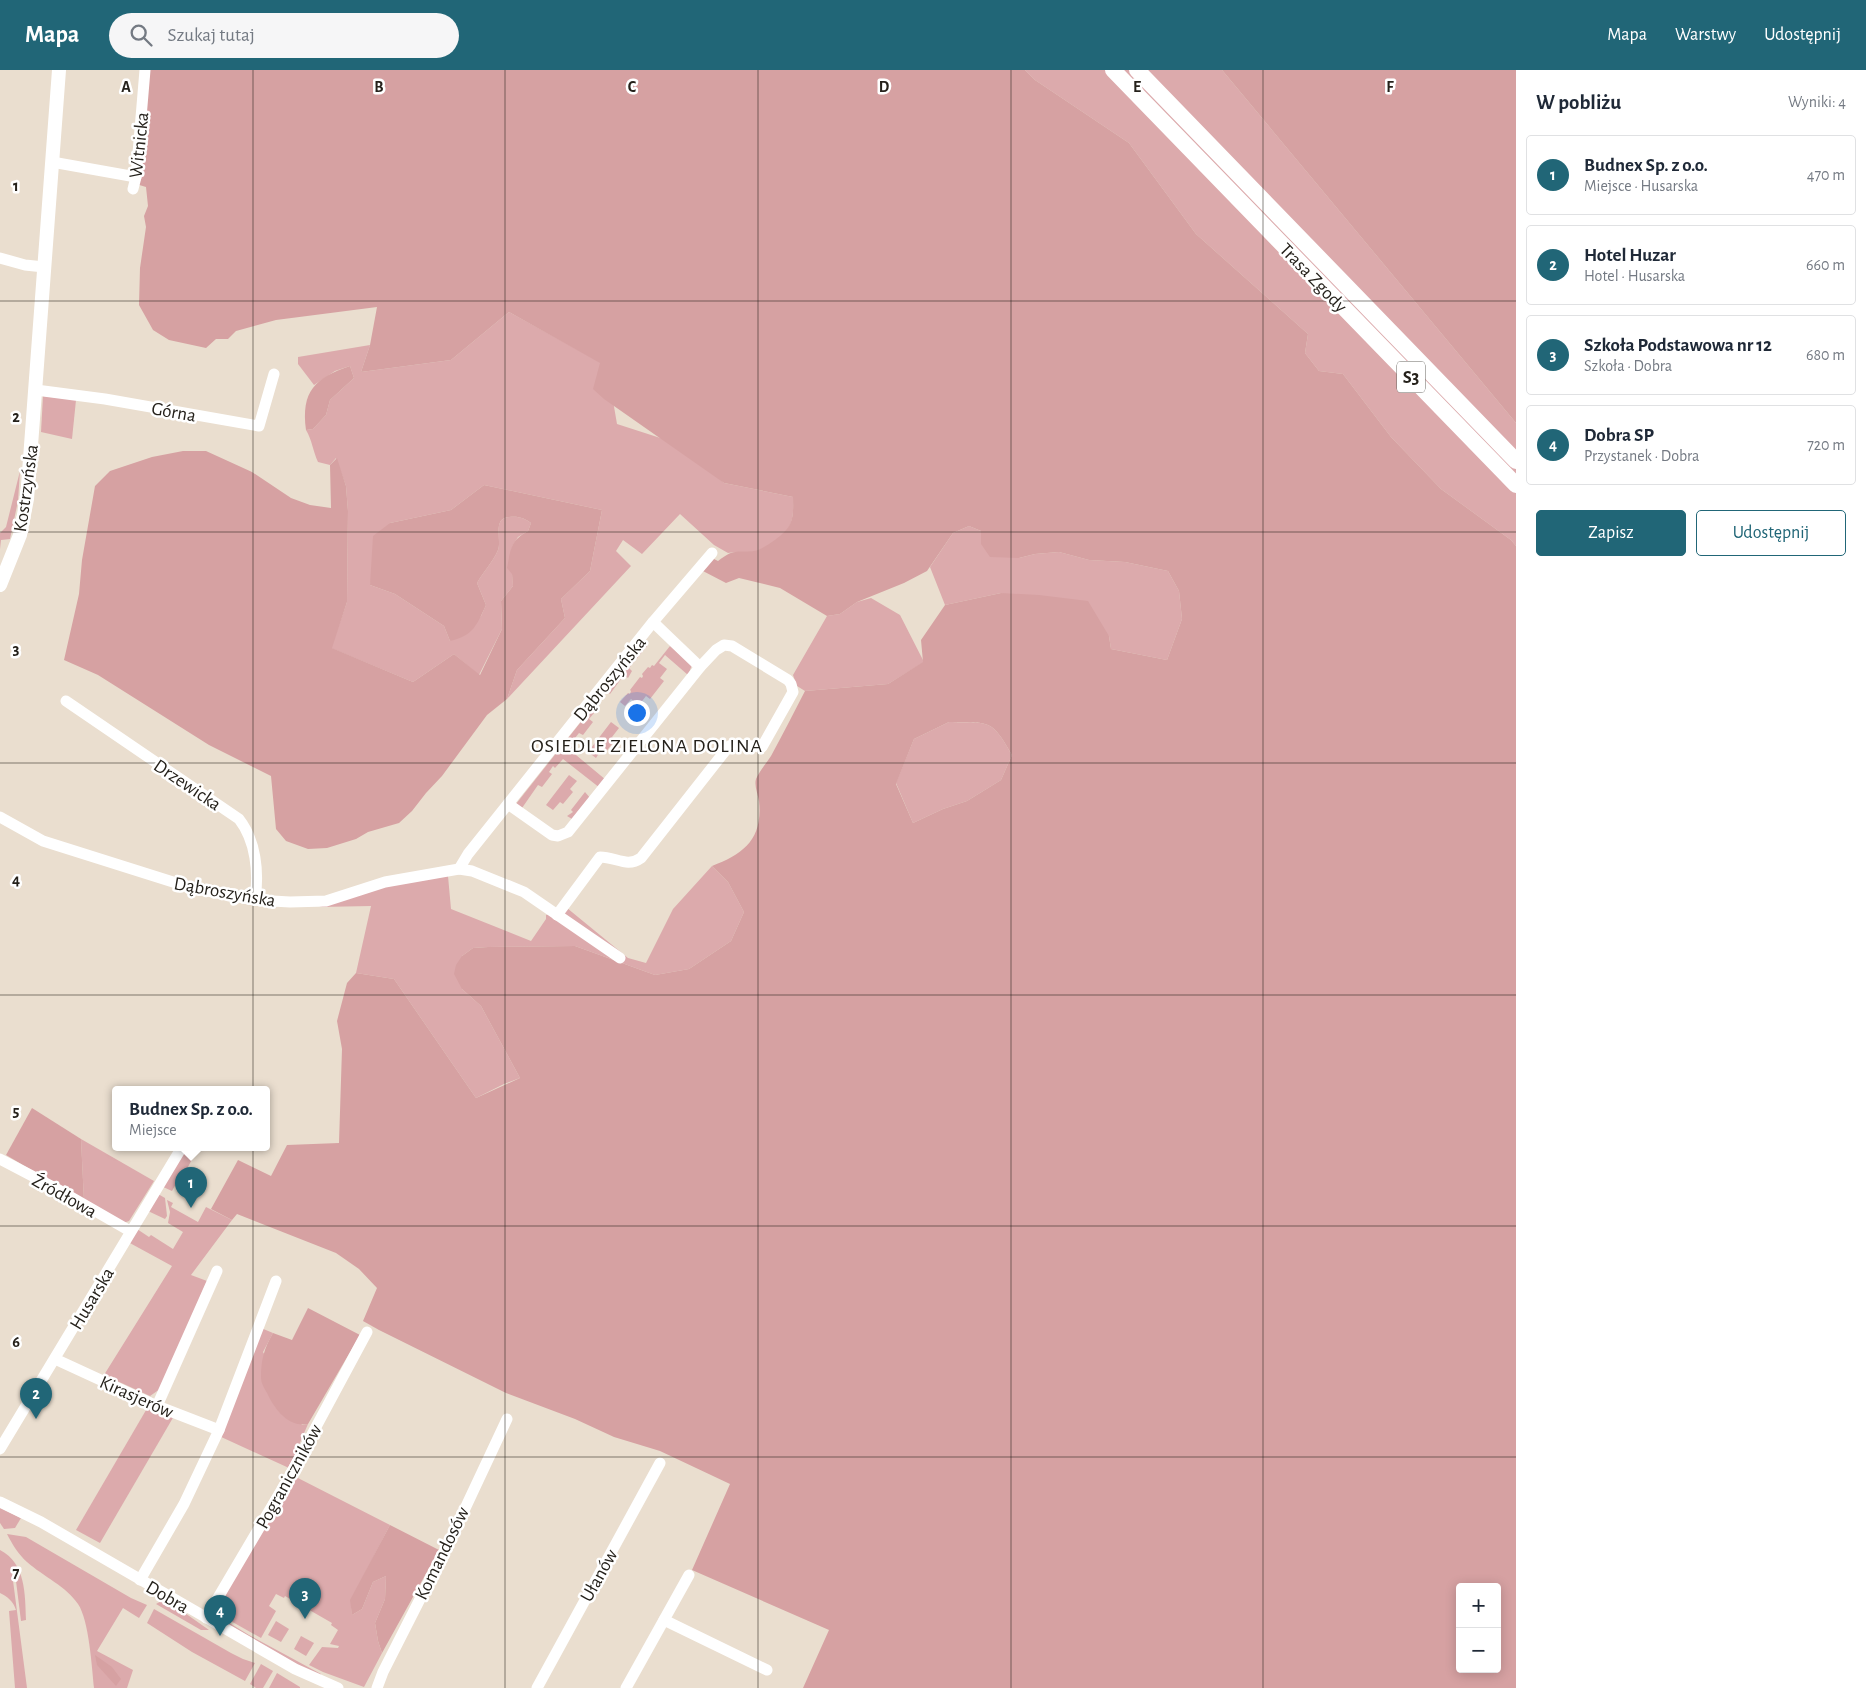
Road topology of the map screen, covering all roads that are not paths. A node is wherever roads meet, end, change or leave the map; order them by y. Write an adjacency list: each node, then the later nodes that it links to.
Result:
1 (58, 70): 5 (main road, Kostrzyńska)
2 (145, 70): 6 (street, Witnicka)
3 (1113, 70): 13 (highway, Trasa Zgody / S3)
4 (1137, 70): 12 (highway, Trasa Zgody / S3)
5 (52, 162): 6 (street); 9 (main road, Kostrzyńska)
6 (136, 177): 7 (street, Witnicka)
7 (133, 189)
8 (0, 258): 9 (street)
9 (44, 267): 11 (main road, Kostrzyńska)
10 (274, 374): 11 (street, Górna)
11 (36, 390): 15 (main road, Kostrzyńska)
12 (1516, 461)
13 (1516, 485)
14 (712, 553): 16 (street, Dąbroszyńska)
15 (0, 585)
16 (653, 622): 17 (street, Dąbroszyńska); 19 (street, Dąbroszyńska)
17 (700, 667): 19 (street); 23 (street)
18 (66, 701): 22 (street, Drzewicka)
19 (508, 804): 21 (street, Dąbroszyńska)
20 (0, 817): 22 (street, Dąbroszyńska)
21 (459, 869): 22 (street, Dąbroszyńska); 23 (street, Dąbroszyńska)
22 (256, 900)
23 (557, 915): 24 (street, Dąbroszyńska)
24 (620, 958)
25 (180, 1151): 27 (street, Husarska)
26 (0, 1159): 27 (street, Źródłowa)
27 (130, 1231): 31 (street, Husarska)
28 (217, 1271): 32 (street)
29 (276, 1281): 34 (street)
30 (367, 1332): 40 (street, Pograniczników)
31 (55, 1359): 32 (street, Kirasjerów); 35 (street, Husarska)
32 (157, 1406): 34 (street, Kirasjerów)
33 (507, 1420): 44 (street, Komandosów)
34 (219, 1430): 39 (street)
35 (0, 1449)
36 (660, 1463): 45 (street, Ułanów)
37 (0, 1502): 39 (street, Dobra)
38 (689, 1574): 41 (street)
39 (140, 1580): 40 (street, Dobra)
40 (206, 1618): 43 (street, Dobra)
41 (664, 1620): 42 (street); 46 (street)
42 (767, 1670)
43 (338, 1688)
44 (377, 1688)
45 (537, 1688)
46 (626, 1688)

